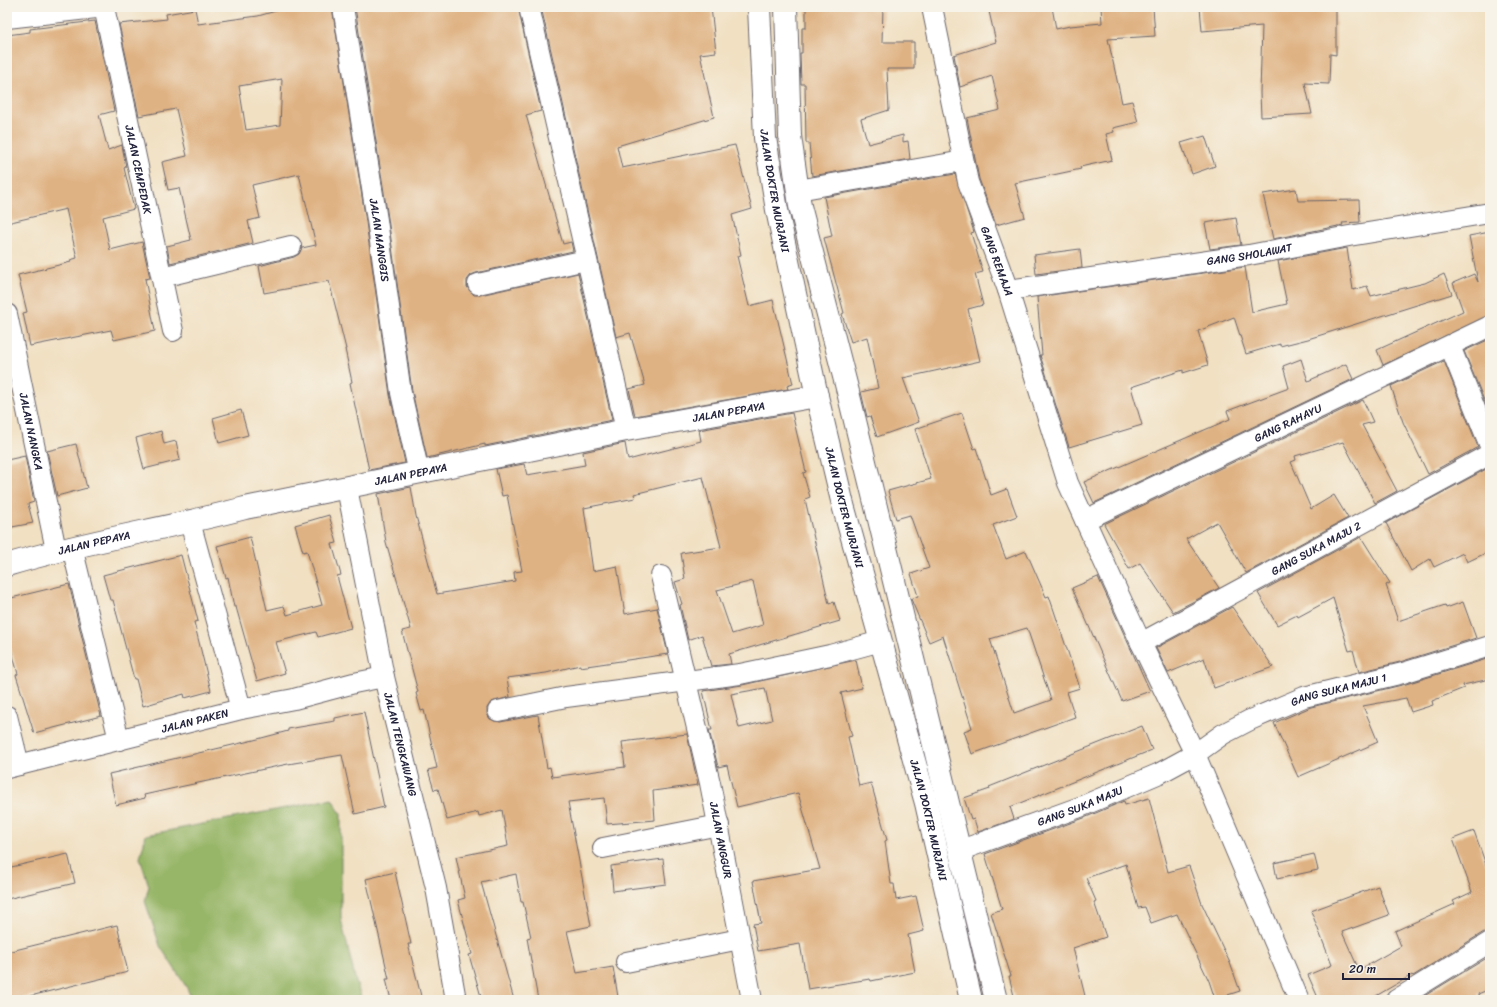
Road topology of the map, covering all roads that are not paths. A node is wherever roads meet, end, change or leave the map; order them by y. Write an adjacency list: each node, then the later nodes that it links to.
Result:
1 (104, 7): 7 (street); 13 (street, JALAN CEMPEDAK)
2 (342, 7): 24 (street, JALAN MANGGIS)
3 (529, 7): 12 (street)
4 (759, 7): 20 (main road, JALAN DOKTER MURJANI)
5 (786, 7): 9 (main road, JALAN DOKTER MURJANI)
6 (932, 7): 8 (street, GANG REMAJA)
7 (7, 18)
8 (964, 161): 9 (street); 15 (street, GANG REMAJA)
9 (798, 190): 42 (main road, JALAN DOKTER MURJANI)
10 (1490, 213): 15 (street, GANG SHOLAWAT)
11 (291, 246): 13 (street)
12 (586, 260): 14 (street); 21 (street)
13 (162, 277): 18 (street, JALAN CEMPEDAK)
14 (478, 284)
15 (1008, 290): 26 (street, GANG REMAJA)
16 (7, 314): 28 (street, JALAN NANGKA)
17 (1490, 326): 19 (street, GANG RAHAYU)
18 (173, 331)
19 (1450, 346): 22 (street); 26 (street, GANG RAHAYU)
20 (817, 396): 21 (main road, JALAN PEPAYA); 31 (main road, JALAN DOKTER MURJANI)
21 (626, 430): 24 (main road, JALAN PEPAYA)
22 (1490, 446)
23 (1490, 454): 32 (street, GANG SUKA MAJU 2)
24 (419, 473): 25 (main road, JALAN PEPAYA)
25 (347, 488): 27 (main road, JALAN PEPAYA); 34 (street, JALAN TENGKAWANG)
26 (1085, 520): 32 (street, GANG REMAJA)
27 (190, 522): 28 (main road, JALAN PEPAYA); 36 (street)
28 (64, 548): 29 (main road, JALAN PEPAYA); 39 (street, JALAN NANGKA)
29 (7, 565)
30 (661, 576): 35 (street, JALAN ANGGUR)
31 (881, 641): 35 (street); 43 (main road, JALAN DOKTER MURJANI)
32 (1141, 643): 40 (street, GANG REMAJA)
33 (1490, 646): 40 (street, GANG SUKA MAJU 1)
34 (384, 677): 36 (street, JALAN PAKEN); 51 (street, JALAN TENGKAWANG)
35 (685, 682): 37 (street); 44 (street, JALAN ANGGUR)
36 (241, 709): 39 (street, JALAN PAKEN)
37 (498, 711)
38 (7, 716): 41 (street)
39 (119, 740): 41 (street, JALAN PAKEN)
40 (1195, 754): 46 (street, GANG SUKA MAJU); 54 (street, GANG REMAJA)
41 (13, 767)
42 (940, 767): 43 (main road); 46 (main road, JALAN DOKTER MURJANI)
43 (917, 771): 53 (main road, JALAN DOKTER MURJANI)
44 (718, 825): 45 (street); 47 (street, JALAN ANGGUR)
45 (603, 848)
46 (961, 850): 50 (main road, JALAN DOKTER MURJANI)
47 (740, 939): 49 (street); 52 (street, JALAN ANGGUR)
48 (1490, 942): 55 (street)
49 (626, 962)
50 (991, 999)
51 (456, 1000)
52 (752, 1000)
53 (971, 1000)
54 (1299, 1000)
55 (1396, 1000)

